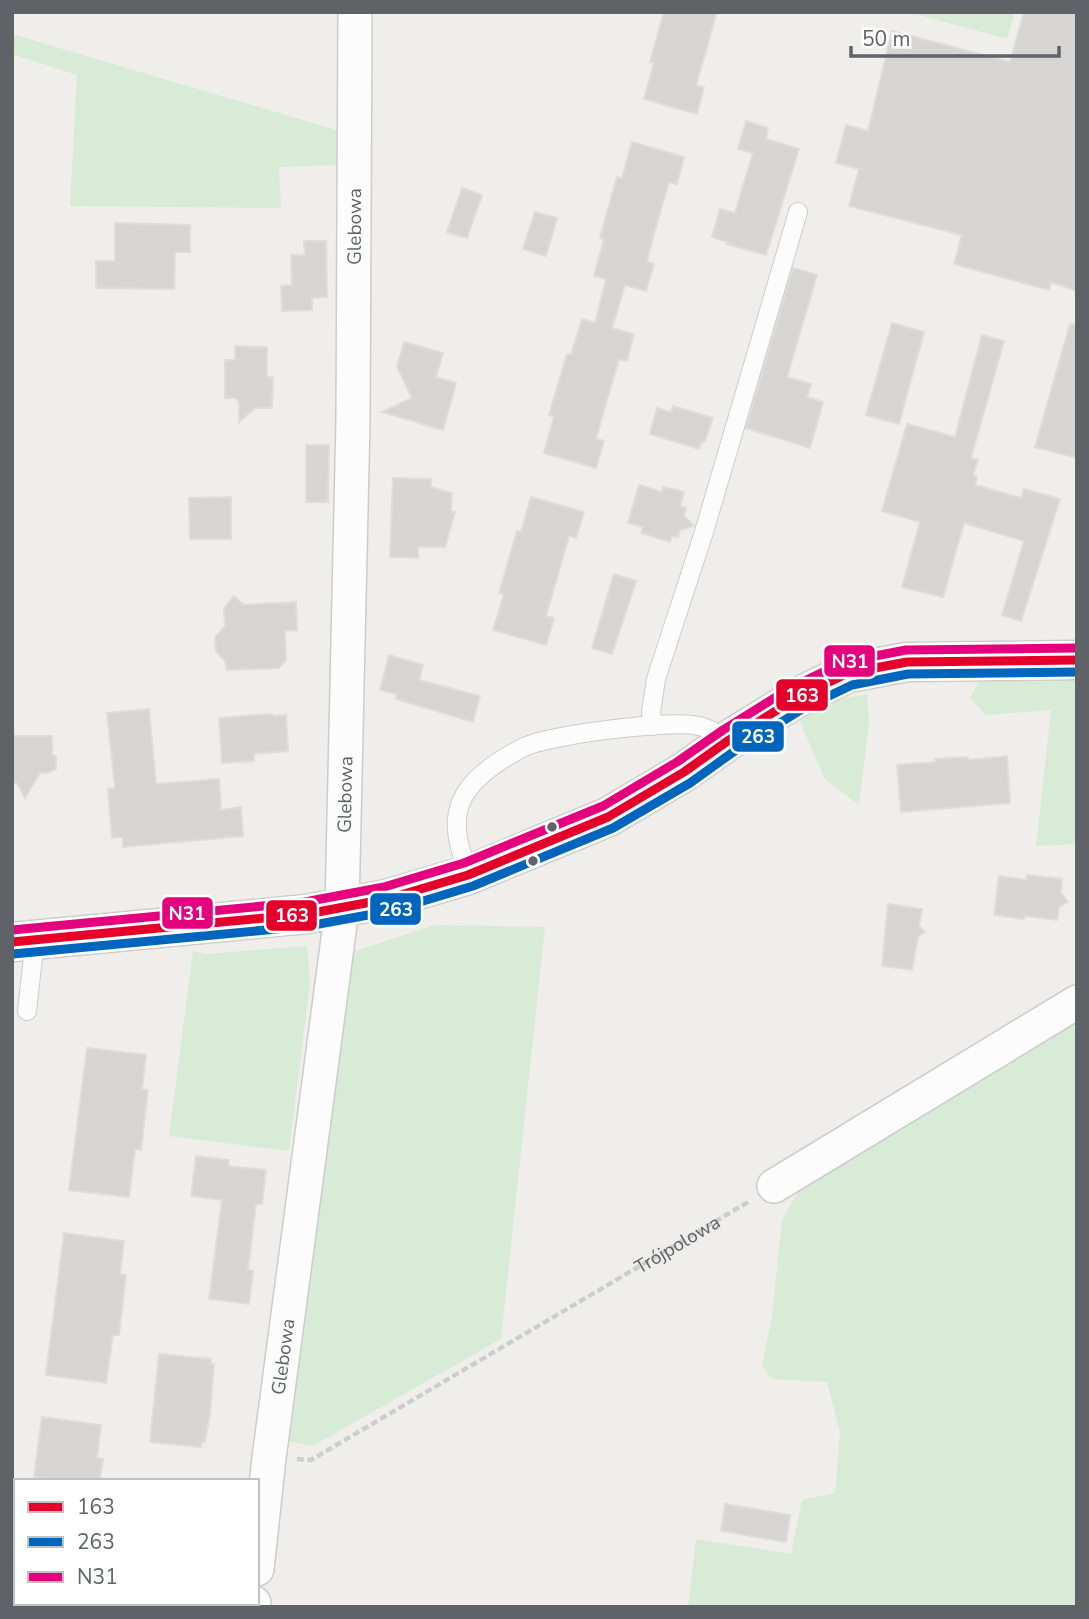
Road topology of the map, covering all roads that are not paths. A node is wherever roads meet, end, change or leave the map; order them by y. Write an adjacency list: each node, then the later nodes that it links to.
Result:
1 (355, 12): 7 (street, Glebowa)
2 (797, 212): 4 (lane)
3 (1077, 660): 5 (street)
4 (652, 726): 5 (lane); 6 (lane)
5 (729, 740): 6 (street)
6 (467, 875): 7 (street)
7 (342, 909): 8 (street); 12 (street, Glebowa)
8 (24, 941): 10 (lane)
9 (1077, 1002): 11 (street)
10 (27, 1011)
11 (774, 1186)
12 (259, 1550)

